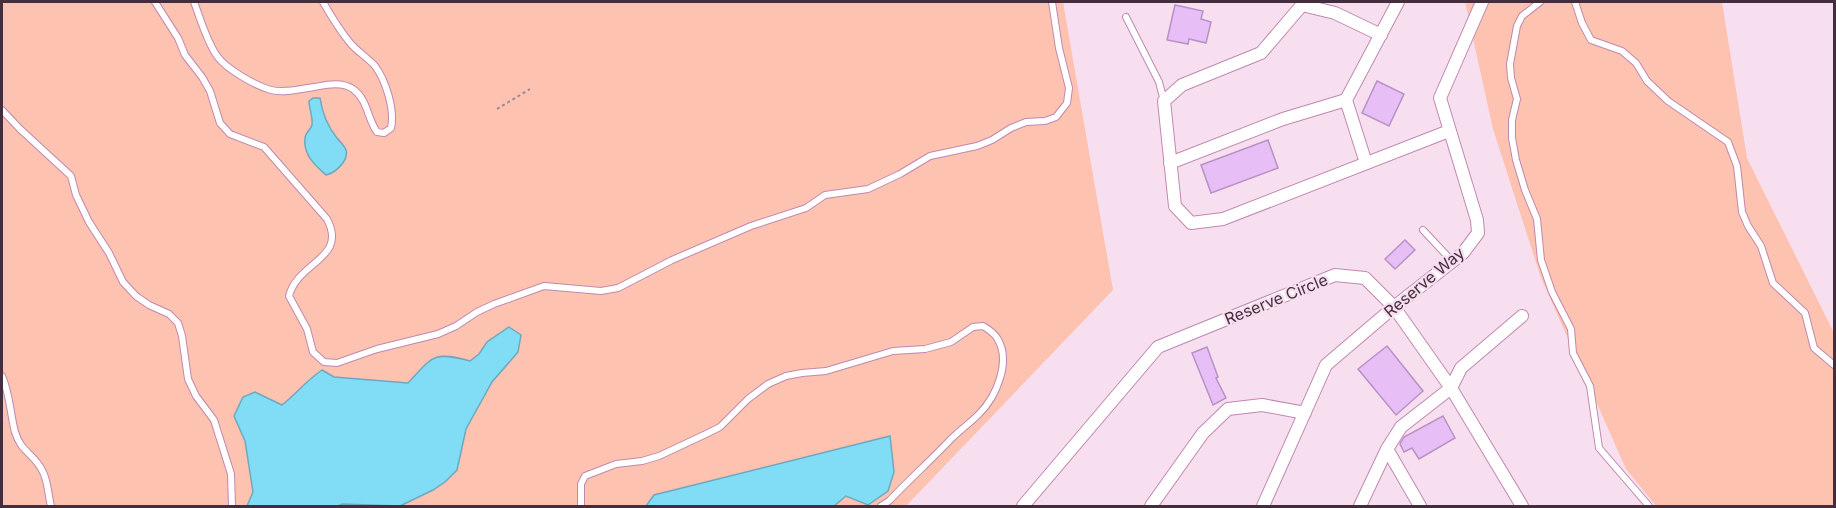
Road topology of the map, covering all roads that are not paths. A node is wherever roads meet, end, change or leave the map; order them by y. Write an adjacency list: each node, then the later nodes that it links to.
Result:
1 (154, 2): 4 (lane)
2 (195, 2): 3 (lane)
3 (323, 2)
4 (1052, 2)
5 (1398, 2): 10 (street)
6 (1482, 2): 14 (street, Reserve Way)
7 (1539, 2): 36 (lane)
8 (1575, 2): 21 (lane)
9 (1126, 17): 12 (lane)
10 (1381, 35): 11 (street); 12 (street)
11 (1346, 100): 15 (street); 16 (street)
12 (1164, 101): 15 (street)
13 (2, 110): 28 (lane)
14 (1449, 131): 16 (street); 18 (street, Reserve Way)
15 (1170, 163): 16 (street)
16 (1366, 163)
17 (1424, 230): 18 (lane)
18 (1452, 261): 19 (street, Reserve Way)
19 (1394, 307): 23 (street, Reserve Circle); 24 (street, Reserve Way); 26 (street, Reserve Circle)
20 (1522, 316): 23 (street)
21 (1834, 365)
22 (2, 376): 27 (lane)
23 (1451, 388): 25 (street); 35 (street, Reserve Circle)
24 (1305, 413): 31 (street); 32 (street, Reserve Way)
25 (1387, 448): 33 (street); 34 (street)
26 (1025, 506)
27 (51, 507)
28 (232, 507)
29 (581, 507): 30 (lane)
30 (881, 507)
31 (1151, 507)
32 (1263, 507)
33 (1360, 507)
34 (1420, 507)
35 (1522, 507)
36 (1650, 507)

